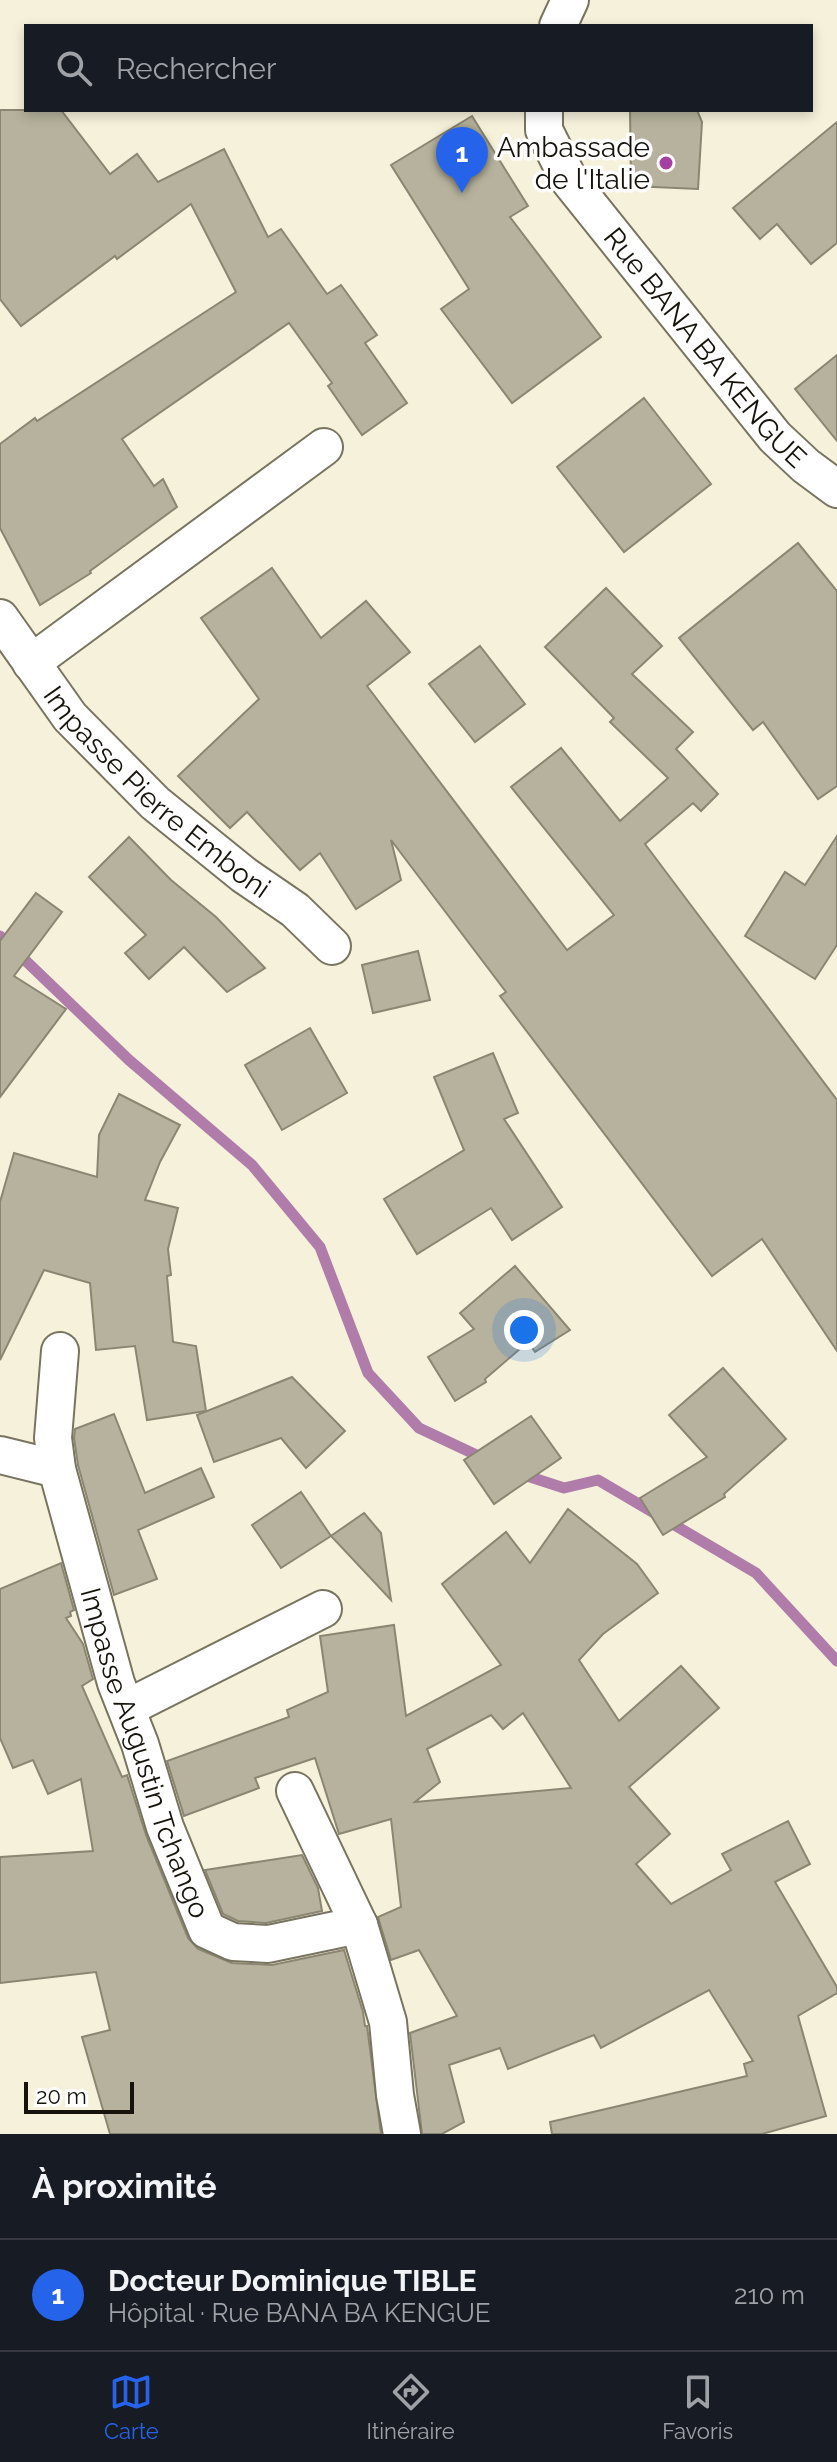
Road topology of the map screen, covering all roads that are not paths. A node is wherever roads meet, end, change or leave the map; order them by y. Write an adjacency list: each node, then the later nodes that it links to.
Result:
1 (570, 0): 2 (street)
2 (559, 24)
3 (544, 112): 5 (street, Rue BANA BA KENGUE)
4 (324, 447): 7 (street)
5 (837, 489)
6 (0, 618): 7 (street, Impasse Pierre Emboni)
7 (31, 663): 8 (street, Impasse Pierre Emboni)
8 (332, 946)
9 (60, 1351): 11 (street, Impasse Augustin Tchango)
10 (0, 1455): 11 (street)
11 (57, 1469): 13 (street, Impasse Augustin Tchango)
12 (323, 1609): 13 (street)
13 (127, 1708): 15 (street, Impasse Augustin Tchango)
14 (295, 1791): 15 (street)
15 (359, 1925): 16 (street)
16 (402, 2134)

